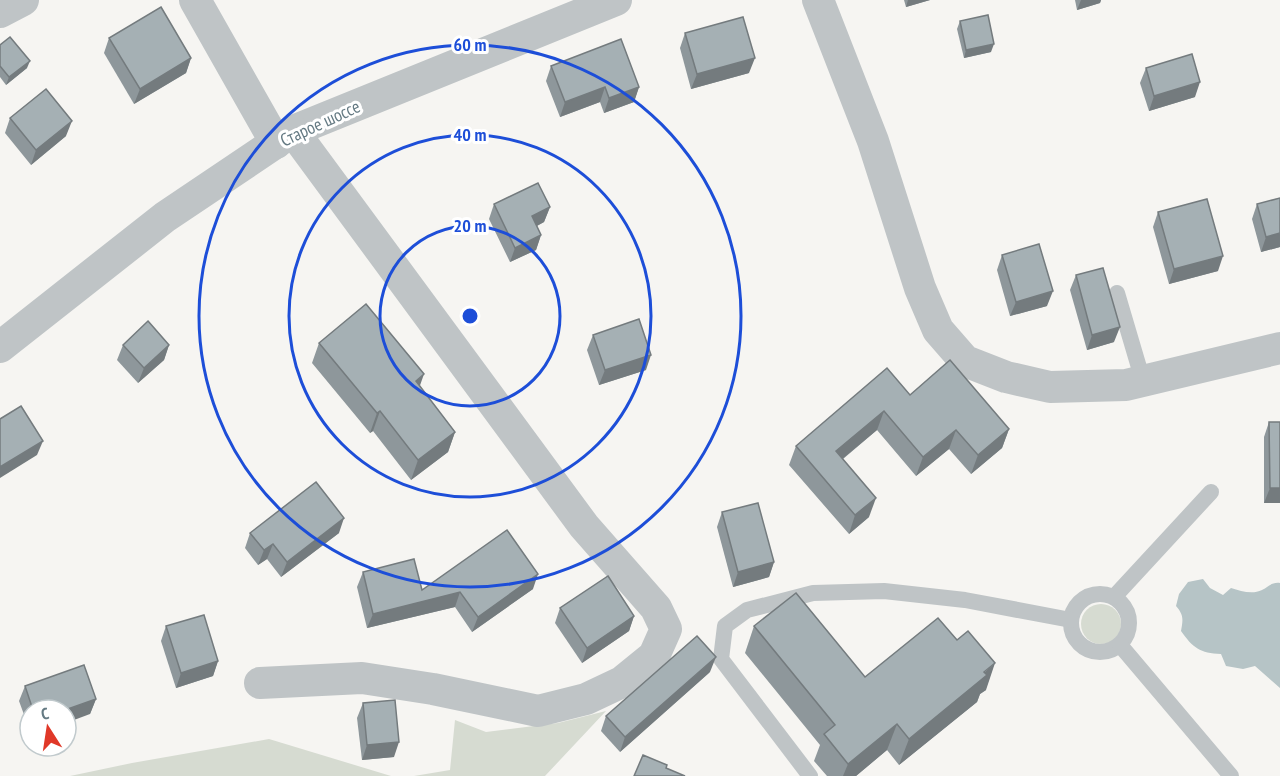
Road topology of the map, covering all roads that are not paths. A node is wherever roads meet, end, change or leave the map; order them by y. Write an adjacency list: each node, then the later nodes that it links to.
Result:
1 (23, 0): 5 (street)
2 (195, 0): 6 (street)
3 (616, 0): 6 (street, Старое шоссе)
4 (818, 0): 10 (street)
5 (0, 12)
6 (285, 137): 8 (street, Старое шоссе); 15 (street)
7 (1117, 293): 10 (lane)
8 (0, 347)
9 (1280, 348): 10 (street)
10 (1143, 381)
11 (1211, 492): 12 (lane)
12 (1114, 597): 13 (lane); 14 (lane)
13 (1071, 620): 14 (lane); 16 (lane)
14 (1120, 645): 17 (lane)
15 (260, 683)
16 (810, 776)
17 (1232, 776)

